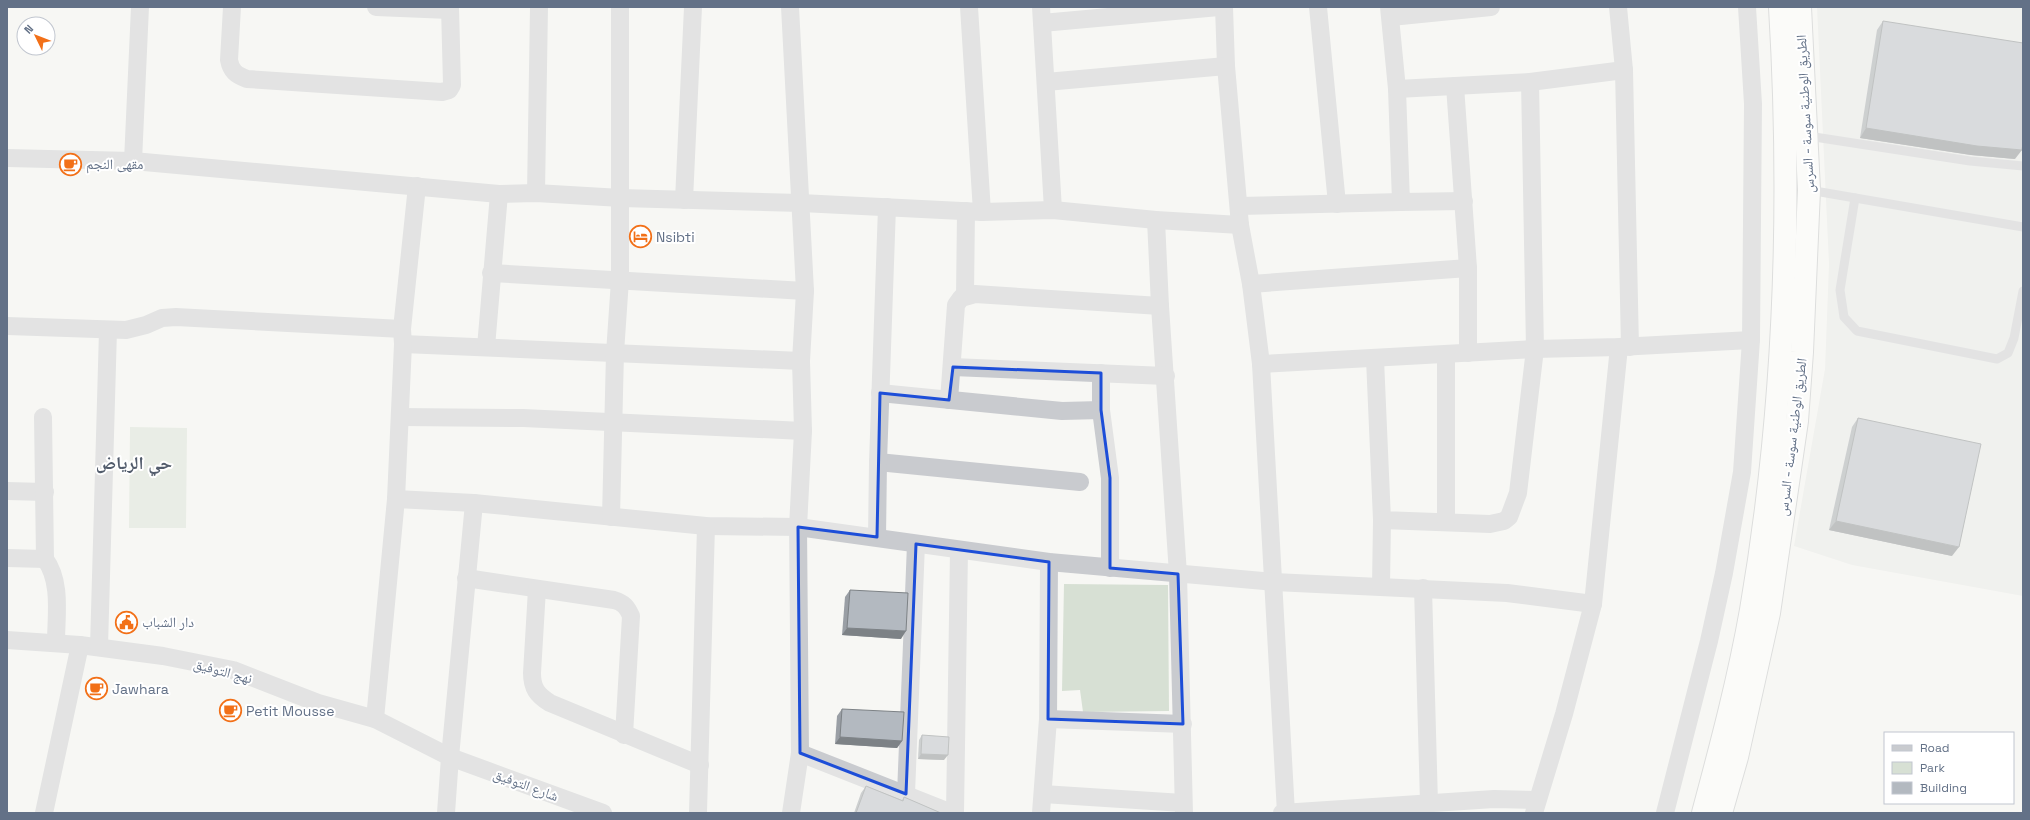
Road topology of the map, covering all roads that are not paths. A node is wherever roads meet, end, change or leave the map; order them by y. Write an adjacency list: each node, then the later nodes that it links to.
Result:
1 (140, 7): 28 (street)
2 (232, 7): 17 (street)
3 (376, 7): 17 (street)
4 (539, 7): 32 (street)
5 (620, 7): 34 (street)
6 (693, 7): 36 (street)
7 (790, 7): 39 (street)
8 (969, 7): 44 (street)
9 (1219, 7): 19 (street)
10 (1224, 7): 20 (street)
11 (1318, 7): 40 (street)
12 (1491, 7): 18 (street)
13 (1618, 7): 21 (street)
14 (1747, 7): 59 (street)
15 (1780, 7): 130 (highway, الطريق الوطنية سوسة - السرس)
16 (1800, 7): 26 (highway, الطريق الوطنية سوسة - السرس)
17 (450, 8)
18 (1390, 12): 25 (street)
19 (1042, 15): 22 (street)
20 (1226, 66): 22 (street); 41 (street)
21 (1624, 70): 23 (street); 61 (street)
22 (1046, 82): 43 (street)
23 (1530, 82): 24 (street); 62 (street)
24 (1455, 86): 25 (street); 37 (street)
25 (1396, 89): 38 (street)
26 (1808, 136): 29 (lane); 31 (highway, الطريق الوطنية سوسة - السرس)
27 (7, 158): 28 (street)
28 (133, 162): 30 (street)
29 (2023, 166)
30 (417, 186): 33 (street); 58 (street)
31 (1809, 190): 35 (lane); 131 (highway, الطريق الوطنية سوسة - السرس)
32 (536, 193): 33 (street); 34 (street)
33 (499, 194): 49 (street)
34 (621, 198): 36 (street); 50 (street)
35 (1856, 198): 47 (lane); 53 (lane)
36 (684, 200): 39 (street)
37 (1464, 201): 38 (street); 48 (street)
38 (1401, 202): 40 (street)
39 (801, 203): 42 (street); 52 (street)
40 (1337, 204): 41 (street)
41 (1239, 206): 46 (street)
42 (887, 207): 44 (street); 72 (street)
43 (1053, 210): 44 (street); 45 (street)
44 (974, 211): 54 (street)
45 (1156, 220): 46 (street); 55 (street)
46 (1240, 225): 51 (street)
47 (2023, 227)
48 (1468, 268): 51 (street); 64 (street)
49 (491, 273): 50 (street); 60 (street)
50 (620, 280): 52 (street); 63 (street)
51 (1251, 284): 68 (street)
52 (805, 291): 67 (street)
53 (2023, 291)
54 (965, 296): 55 (street); 69 (street)
55 (1160, 306): 71 (street)
56 (7, 326): 57 (street)
57 (108, 330): 58 (street); 107 (street)
58 (403, 336): 60 (street); 76 (street)
59 (1751, 340): 61 (street); 129 (street)
60 (486, 347): 63 (street)
61 (1624, 347): 62 (street); 103 (street)
62 (1535, 349): 64 (street); 87 (street)
63 (615, 353): 67 (street); 77 (street)
64 (1468, 353): 65 (street)
65 (1446, 355): 66 (street); 87 (street)
66 (1375, 359): 68 (street); 86 (street)
67 (801, 361): 78 (street)
68 (1260, 364): 99 (street)
69 (953, 367): 70 (street); 73 (street)
70 (1101, 373): 71 (street); 74 (street)
71 (1166, 376): 97 (street)
72 (880, 393): 73 (street); 79 (street)
73 (949, 400): 74 (street)
74 (1101, 410): 96 (street)
75 (43, 417): 82 (street)
76 (400, 417): 77 (street); 83 (street)
77 (614, 422): 78 (street); 85 (street)
78 (803, 431): 89 (street)
79 (878, 462): 80 (street); 90 (street)
80 (1080, 482)
81 (7, 491): 82 (street)
82 (45, 492): 94 (street)
83 (396, 499): 84 (street); 108 (street)
84 (474, 503): 85 (street); 98 (street)
85 (611, 517): 88 (street)
86 (1382, 520): 87 (street); 100 (street)
87 (1446, 522)
88 (706, 526): 89 (street); 114 (street)
89 (798, 527): 90 (street); 112 (street)
90 (877, 537): 91 (street)
91 (916, 544): 92 (street); 115 (street)
92 (959, 550): 95 (street); 125 (street)
93 (7, 558): 94 (street)
94 (45, 558): 105 (street)
95 (1049, 562): 96 (street); 109 (street)
96 (1110, 568): 97 (street)
97 (1178, 574): 99 (street); 110 (street)
98 (466, 578): 102 (street); 113 (street)
99 (1274, 582): 100 (street); 128 (street)
100 (1381, 586): 101 (street)
101 (1423, 588): 103 (street); 117 (street)
102 (537, 589): 111 (street); 111 (street)
103 (1593, 604): 118 (street)
104 (7, 640): 105 (street, نهج التوفيق)
105 (56, 643): 106 (street, نهج التوفيق)
106 (80, 645): 107 (street, نهج التوفيق); 120 (street)
107 (99, 647): 108 (street, نهج التوفيق)
108 (375, 719): 113 (street, نهج التوفيق)
109 (1048, 719): 110 (street); 116 (street)
110 (1183, 724): 119 (street)
111 (624, 735): 114 (street)
112 (800, 753): 115 (street); 124 (street)
113 (450, 757): 121 (street); 122 (street, شارع التوفيق)
114 (700, 765): 123 (street)
115 (906, 794): 125 (street)
116 (1043, 794): 119 (street); 126 (street)
117 (1429, 803): 118 (street); 128 (street)
118 (1536, 807)
119 (1184, 808)
120 (44, 813)
121 (446, 813)
122 (603, 813)
123 (698, 813)
124 (792, 813)
125 (954, 813)
126 (1041, 813)
127 (1282, 813): 128 (street)
128 (1286, 813)
129 (1665, 813)
130 (1703, 813)
131 (1721, 813)

